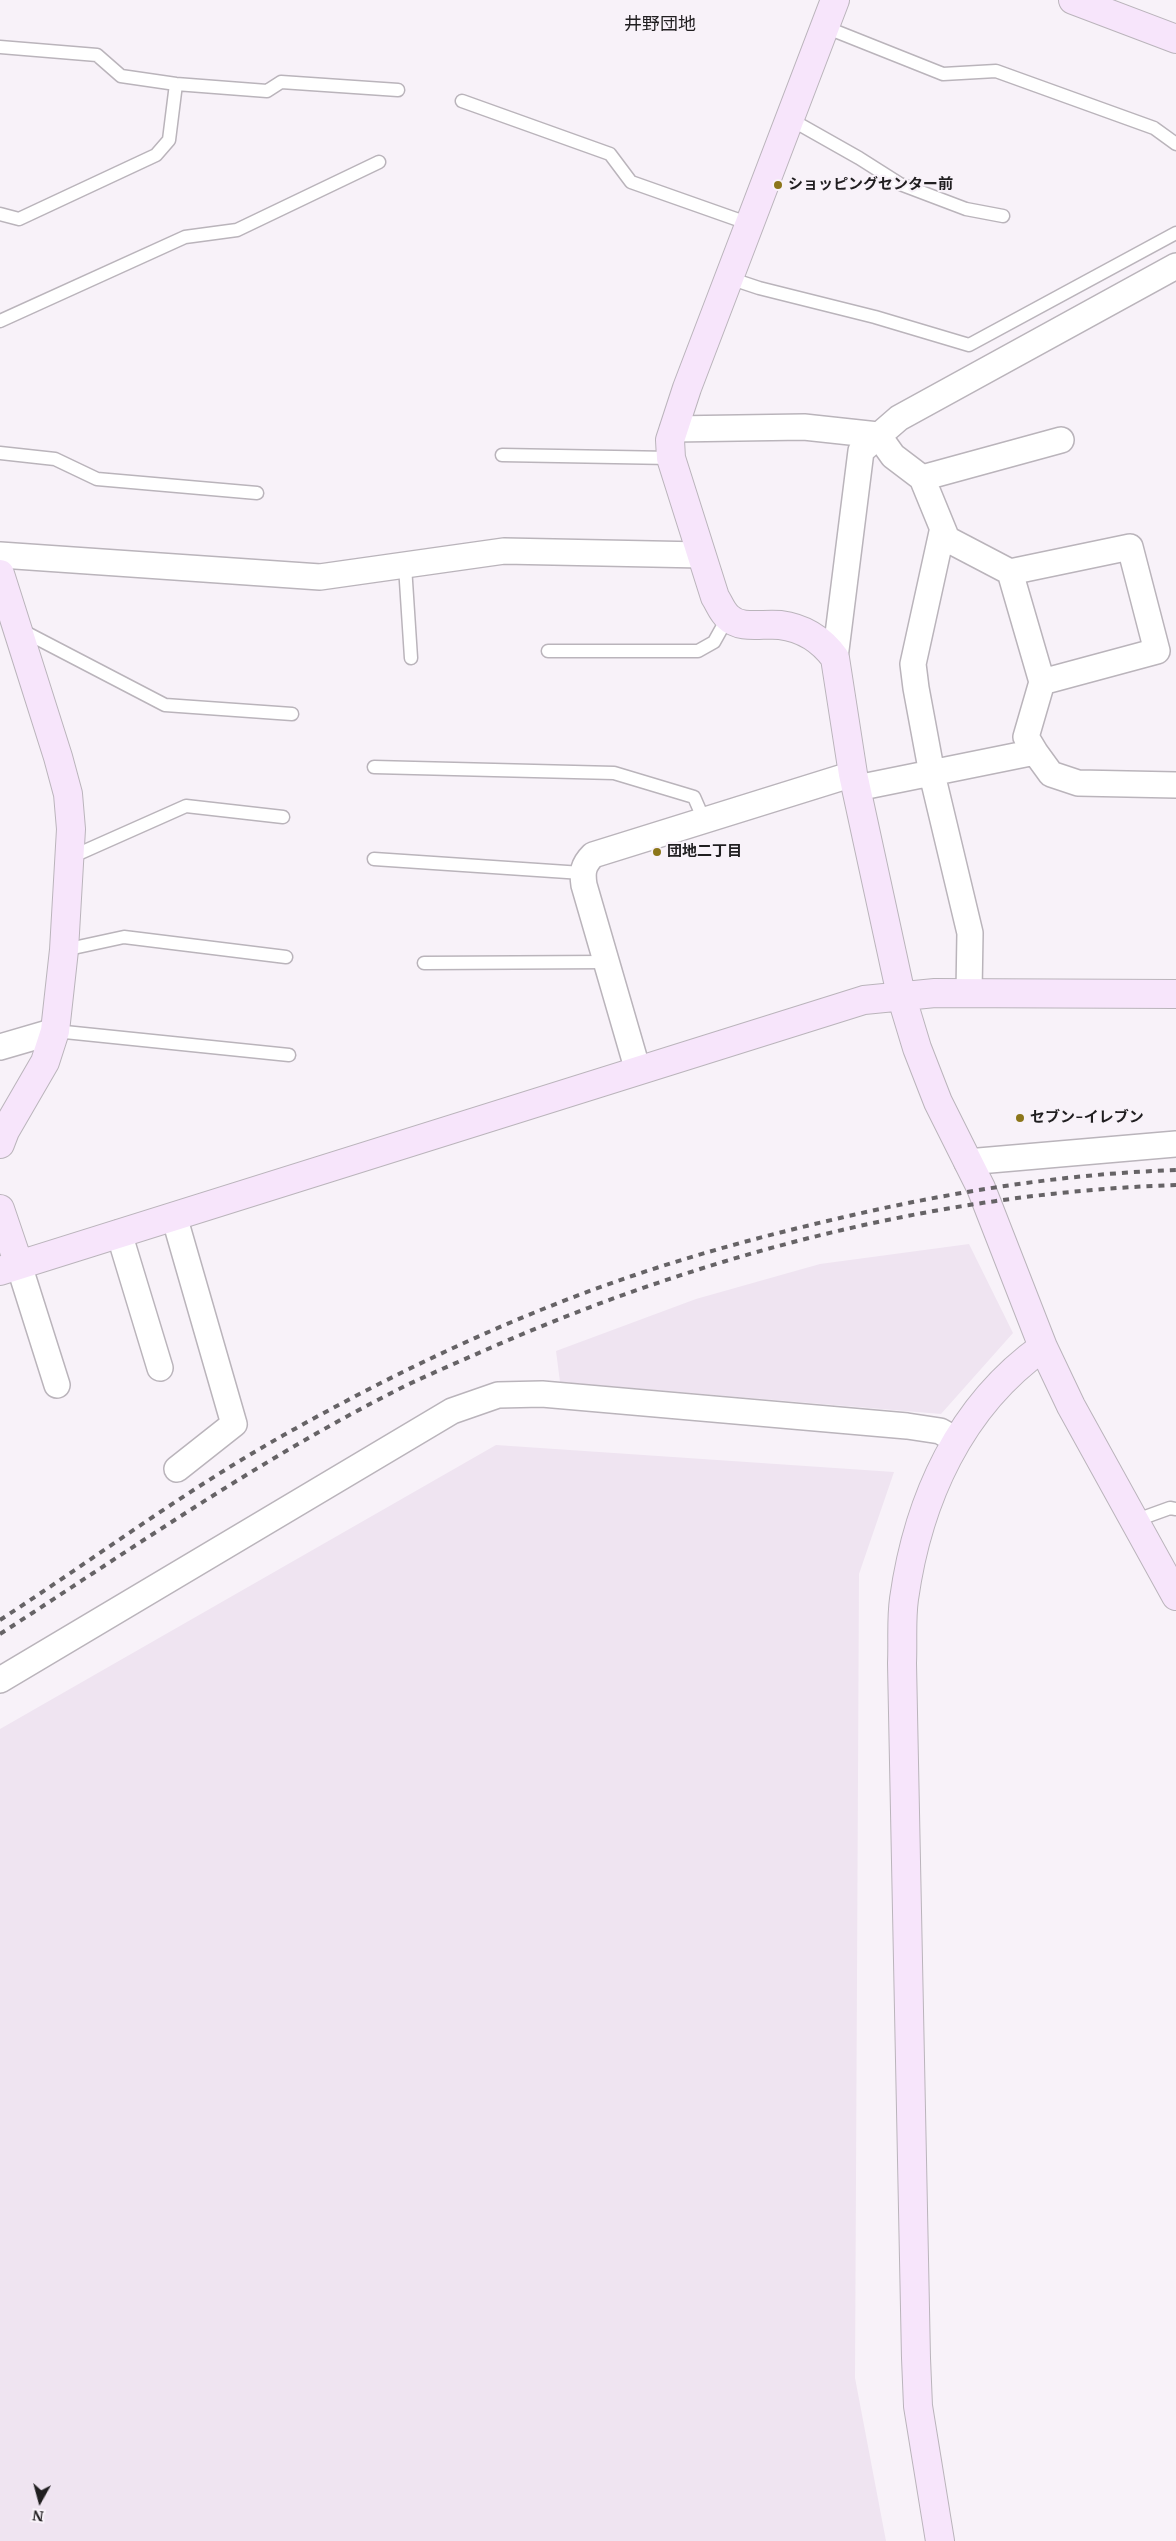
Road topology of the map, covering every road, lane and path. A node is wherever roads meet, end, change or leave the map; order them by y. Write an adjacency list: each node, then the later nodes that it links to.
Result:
1 (836, 0): 3 (street)
2 (1073, 0): 4 (street)
3 (825, 27): 9 (street); 10 (lane)
4 (1176, 40)
5 (0, 47): 6 (lane)
6 (176, 84): 7 (lane); 12 (lane)
7 (398, 90)
8 (462, 101): 14 (lane)
9 (790, 119): 13 (lane); 14 (street)
10 (1176, 144)
11 (379, 162): 18 (lane)
12 (0, 214)
13 (1003, 216)
14 (750, 224): 17 (street)
15 (1176, 233): 17 (lane)
16 (1176, 266): 20 (street)
17 (729, 278): 19 (street)
18 (0, 320)
19 (674, 429): 20 (street); 24 (street)
20 (878, 435): 25 (street); 37 (street)
21 (1061, 440): 25 (street)
22 (0, 453): 26 (lane)
23 (502, 455): 24 (lane)
24 (671, 458): 29 (street)
25 (922, 478): 27 (street)
26 (257, 493)
27 (942, 532): 31 (street); 42 (street)
28 (0, 555): 30 (street)
29 (702, 555): 30 (street); 33 (street)
30 (405, 566): 36 (lane)
31 (1010, 572): 38 (street); 38 (street)
32 (0, 574): 34 (street)
33 (728, 617): 35 (lane); 37 (street)
34 (8, 630): 39 (lane); 47 (street)
35 (548, 651)
36 (412, 658)
37 (835, 658): 43 (street)
38 (1042, 682): 40 (street)
39 (292, 714)
40 (1035, 752): 42 (street); 44 (street)
41 (374, 767): 46 (lane)
42 (932, 774): 43 (street); 54 (street)
43 (855, 781): 46 (street); 56 (street)
44 (1176, 785)
45 (283, 817): 47 (lane)
46 (704, 820): 49 (street)
47 (69, 858): 50 (street)
48 (374, 859): 49 (lane)
49 (582, 873): 52 (street)
50 (64, 950): 51 (lane); 57 (street)
51 (286, 957)
52 (608, 962): 53 (lane); 60 (street)
53 (424, 963)
54 (969, 992): 55 (street); 56 (street)
55 (1176, 994)
56 (901, 995): 60 (street); 63 (street)
57 (56, 1031): 58 (street); 59 (lane); 61 (street)
58 (0, 1047)
59 (289, 1055)
60 (638, 1072): 65 (street)
61 (0, 1144)
62 (1176, 1144): 63 (street)
63 (967, 1162): 68 (street)
64 (0, 1209): 67 (street)
65 (174, 1216): 66 (street); 72 (street)
66 (119, 1233): 67 (street); 69 (street)
67 (9, 1268): 70 (street)
68 (1043, 1347): 71 (street); 74 (street)
69 (160, 1368)
70 (57, 1385)
71 (956, 1440): 76 (street); 77 (street)
72 (177, 1469)
73 (1176, 1509): 74 (lane)
74 (1134, 1521): 75 (street)
75 (1176, 1596)
76 (0, 1680)
77 (940, 2541)

